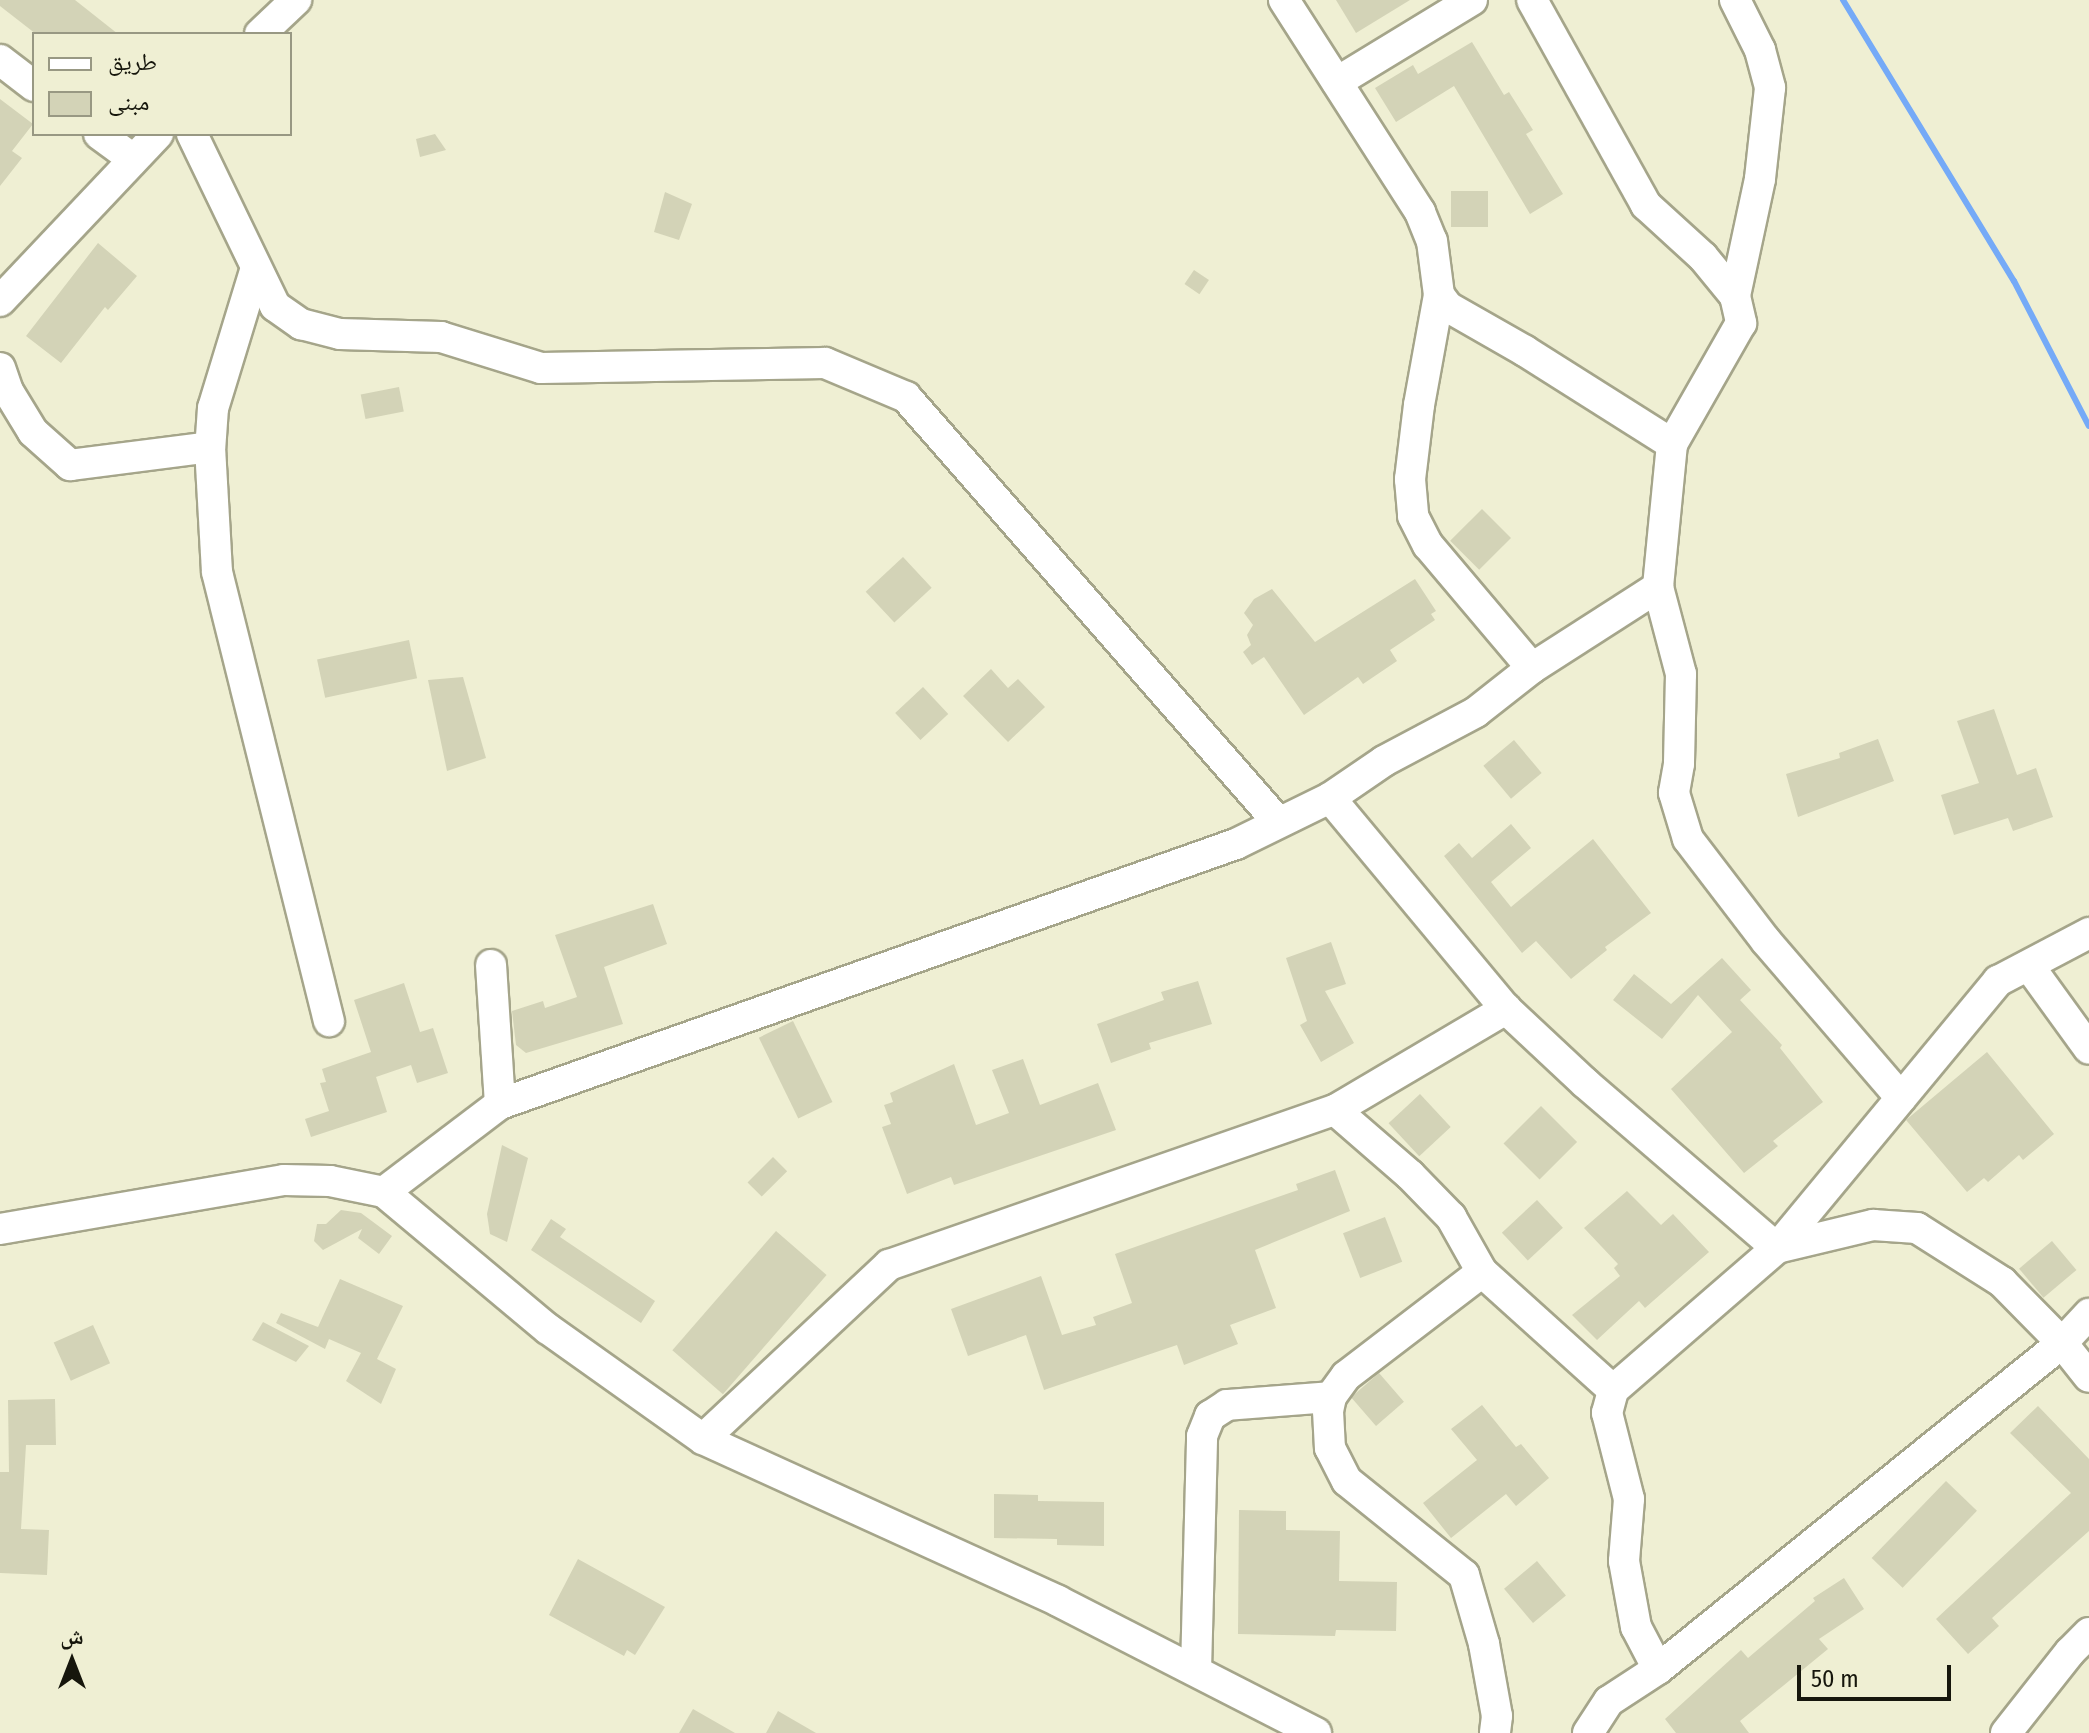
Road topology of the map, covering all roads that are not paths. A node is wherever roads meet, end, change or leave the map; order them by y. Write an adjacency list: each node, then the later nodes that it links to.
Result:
1 (1284, 0): 8 (street)
2 (1472, 0): 8 (street)
3 (1532, 0): 16 (street)
4 (1735, 0): 16 (street)
5 (286, 3): 6 (street)
6 (262, 32)
7 (0, 60): 9 (street)
8 (1337, 82): 15 (street)
9 (32, 84)
10 (102, 136): 13 (street)
11 (156, 136): 13 (street)
12 (193, 136): 14 (street)
13 (133, 159): 17 (street)
14 (255, 271): 20 (street); 24 (street)
15 (1439, 295): 19 (street); 22 (street)
16 (1735, 296): 19 (street)
17 (0, 301)
18 (0, 368): 20 (street)
19 (1672, 444): 21 (street)
20 (210, 447): 29 (street)
21 (1658, 587): 22 (street); 31 (street)
22 (1532, 668): 23 (street)
23 (1330, 798): 24 (street); 28 (street)
24 (1278, 822): 32 (street)
25 (2089, 933): 27 (street)
26 (491, 965): 32 (street)
27 (2029, 966): 30 (street); 31 (street)
28 (1506, 1009): 33 (street); 36 (street)
29 (329, 1021)
30 (2089, 1049)
31 (1901, 1098): 36 (street)
32 (500, 1104): 34 (street)
33 (1335, 1110): 37 (street); 43 (street)
34 (384, 1192): 35 (street); 43 (street)
35 (0, 1229)
36 (1777, 1248): 39 (street); 41 (street)
37 (1482, 1272): 41 (street); 42 (street)
38 (2089, 1314): 39 (street)
39 (2062, 1343): 40 (street); 45 (street)
40 (2089, 1377)
41 (1613, 1390): 45 (street)
42 (1331, 1397): 46 (street); 48 (street)
43 (703, 1439): 46 (street)
44 (2089, 1633): 50 (street)
45 (1658, 1669): 49 (street)
46 (1196, 1670): 47 (street)
47 (1316, 1733)
48 (1495, 1733)
49 (1588, 1733)
50 (2006, 1733)

